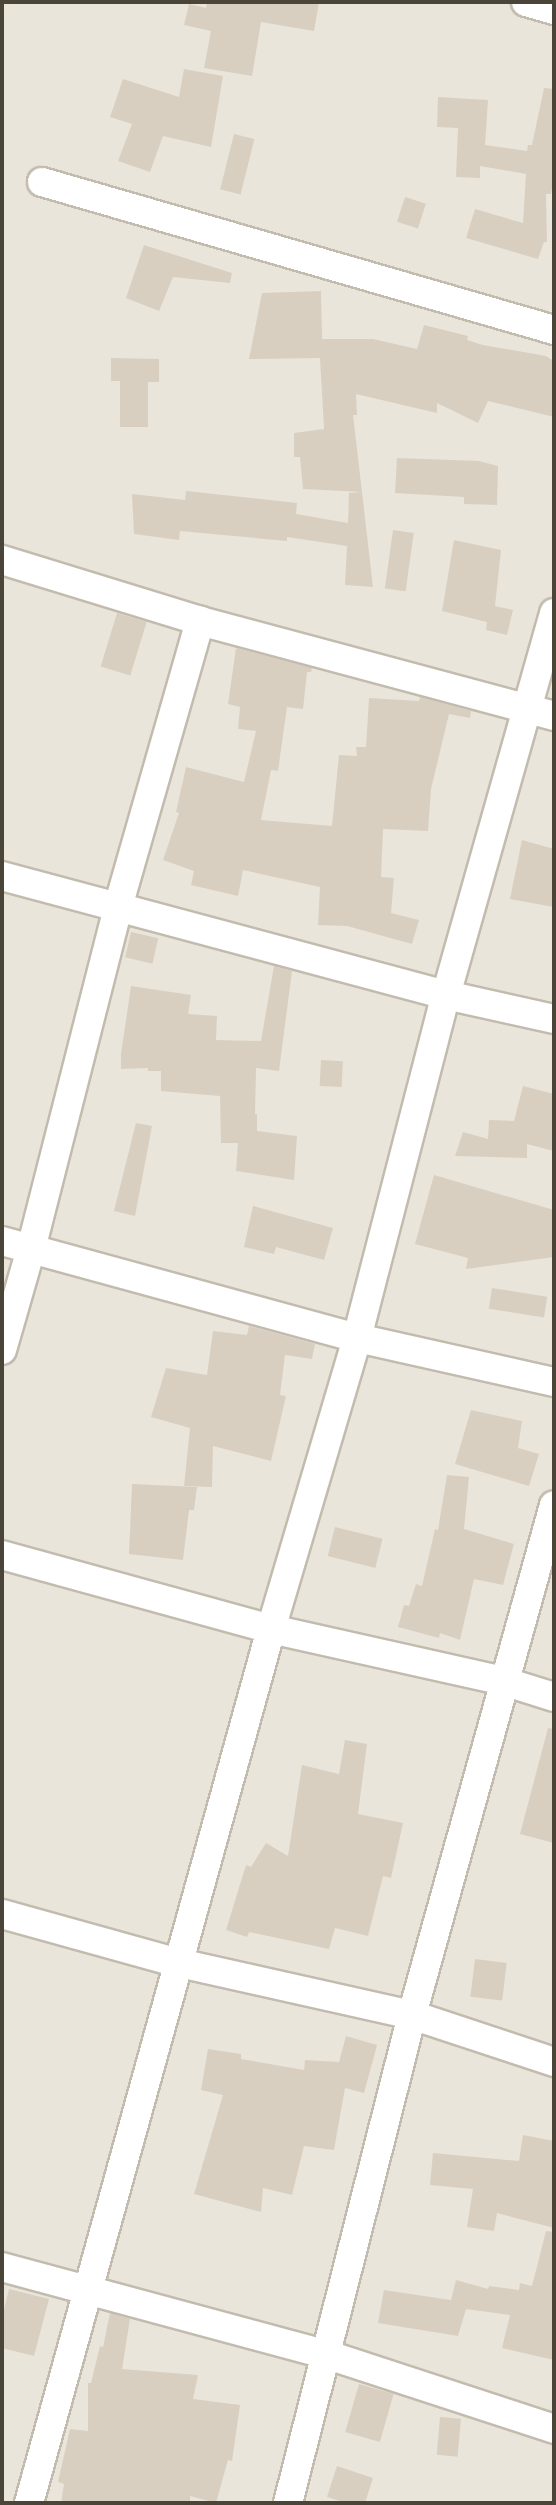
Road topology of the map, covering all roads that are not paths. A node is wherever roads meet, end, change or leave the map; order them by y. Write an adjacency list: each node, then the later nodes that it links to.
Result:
1 (526, 2): 2 (street)
2 (554, 10)
3 (42, 183): 4 (street)
4 (554, 330)
5 (2, 560): 7 (street)
6 (554, 613): 8 (street)
7 (200, 621): 8 (street); 10 (street)
8 (541, 713): 11 (street)
9 (2, 876): 10 (street)
10 (118, 907): 11 (street); 14 (street)
11 (446, 995): 12 (street); 15 (street)
12 (554, 1019)
13 (2, 1241): 14 (street)
14 (32, 1249): 15 (street); 16 (street)
15 (357, 1338): 17 (street); 20 (street)
16 (2, 1350)
17 (554, 1382)
18 (554, 1505): 21 (street)
19 (2, 1555): 20 (street)
20 (271, 1629): 21 (street); 24 (street)
21 (503, 1681): 22 (street); 25 (street)
22 (554, 1698)
23 (2, 1914): 24 (street)
24 (179, 1963): 25 (street); 28 (street)
25 (412, 2015): 26 (street); 29 (street)
26 (554, 2062)
27 (2, 2267): 28 (street)
28 (88, 2290): 29 (street); 31 (street)
29 (328, 2355): 30 (street); 32 (street)
30 (554, 2429)
31 (29, 2503)
32 (288, 2503)

